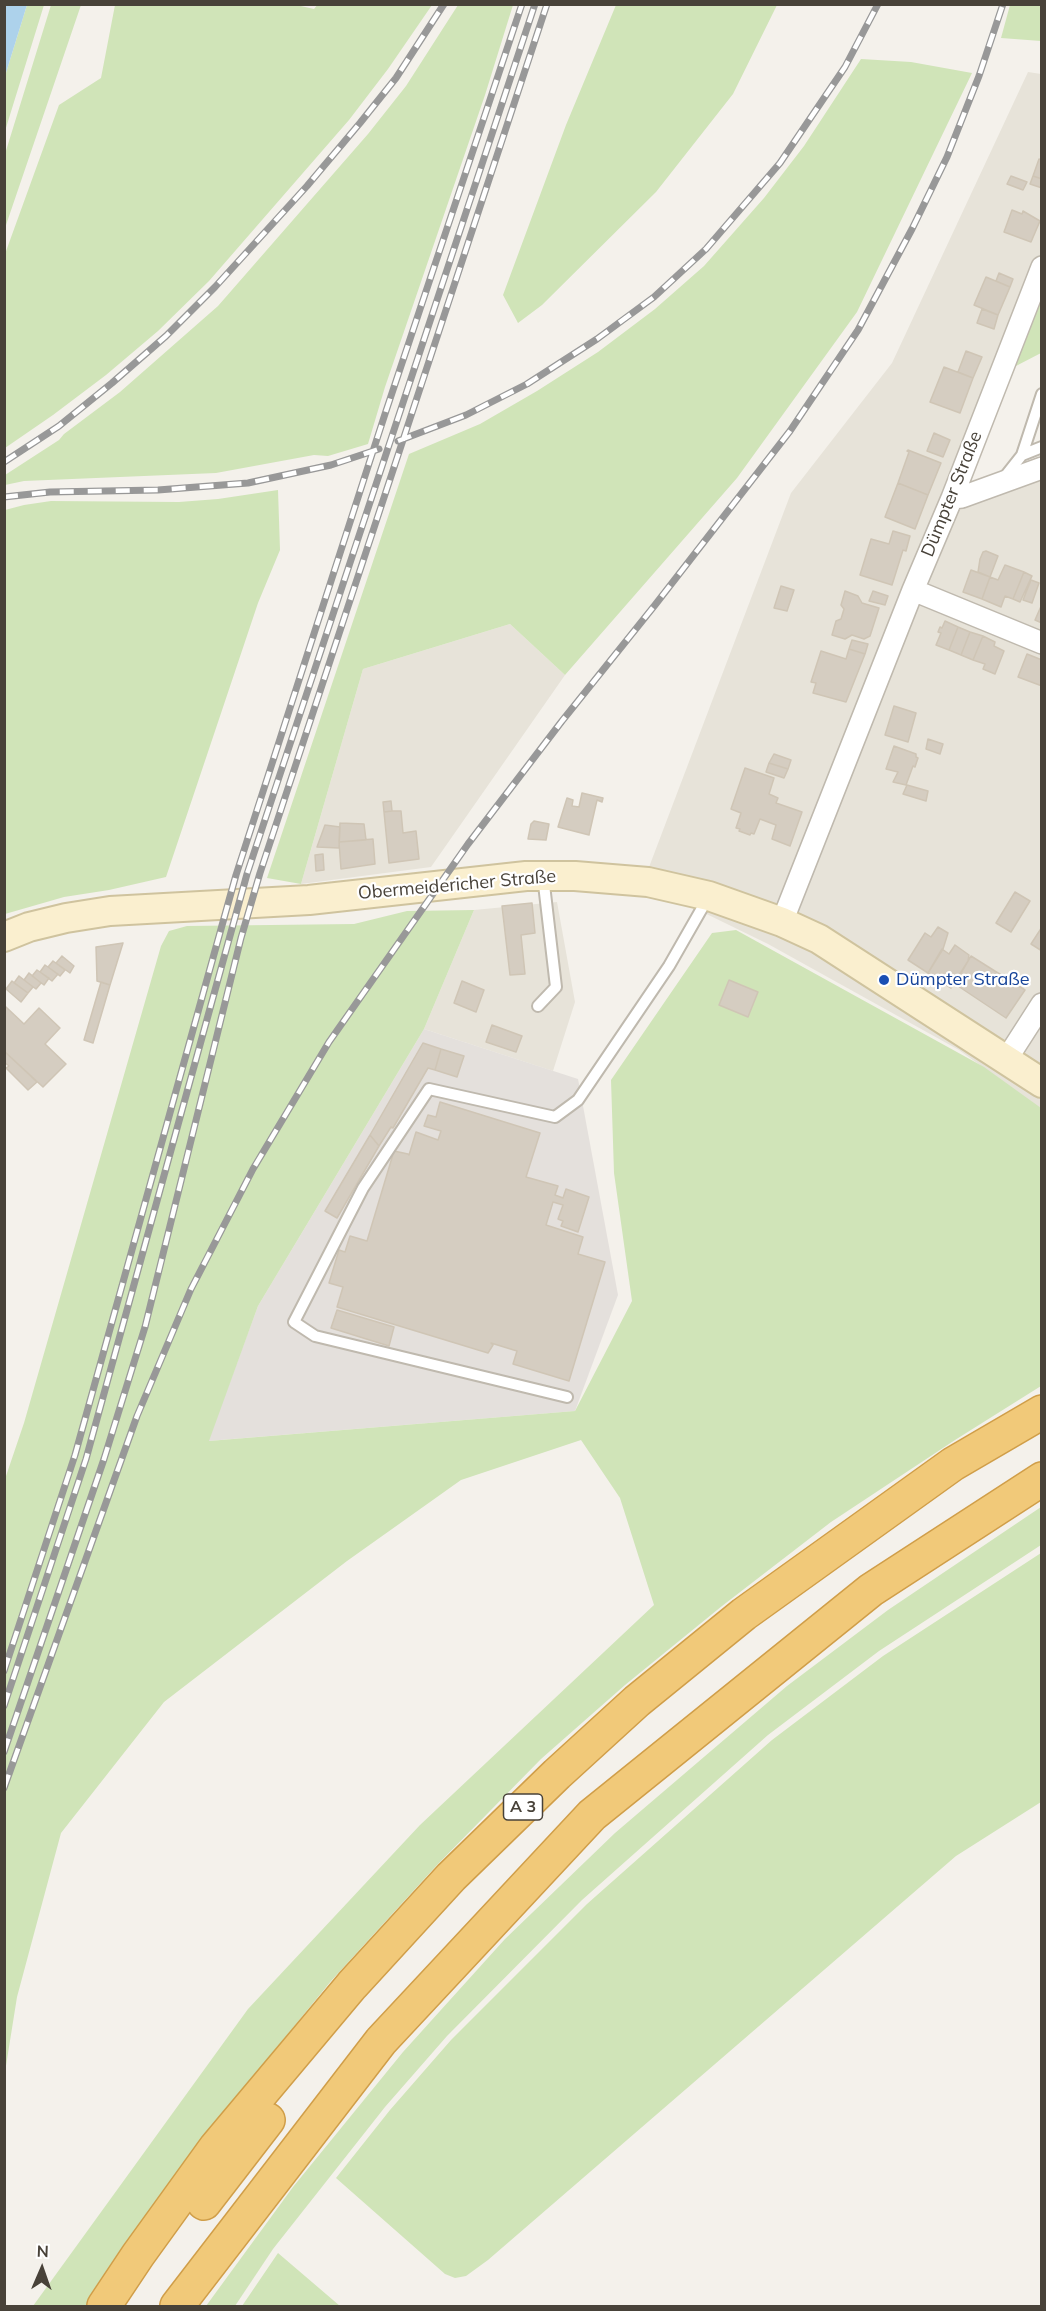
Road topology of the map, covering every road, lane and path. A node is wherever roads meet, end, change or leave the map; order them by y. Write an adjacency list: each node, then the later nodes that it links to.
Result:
1 (1041, 267): 7 (street, Dümpter Straße)
2 (1041, 394): 4 (lane)
3 (1041, 447): 4 (lane)
4 (1022, 455): 6 (lane)
5 (1041, 468): 6 (street)
6 (1001, 481): 7 (street)
7 (952, 498): 8 (street, Dümpter Straße)
8 (913, 590): 9 (street); 12 (street, Dümpter Straße)
9 (1041, 643)
10 (543, 876): 11 (main road, Obermeidericher Straße); 13 (main road, Obermeidericher Straße); 15 (lane)
11 (709, 896): 12 (main road, Obermeidericher Straße); 18 (lane)
12 (782, 922): 16 (main road, Obermeidericher Straße)
13 (4, 937)
14 (1041, 1004): 16 (street)
15 (538, 1006)
16 (1006, 1060): 17 (main road, Obermeidericher Straße)
17 (1041, 1083)
18 (567, 1397)
19 (1041, 1412): 22 (highway, A 3)
20 (1041, 1437): 23 (highway, A 3)
21 (1041, 1479): 24 (highway)
22 (104, 2307)
23 (130, 2307)
24 (177, 2307)

